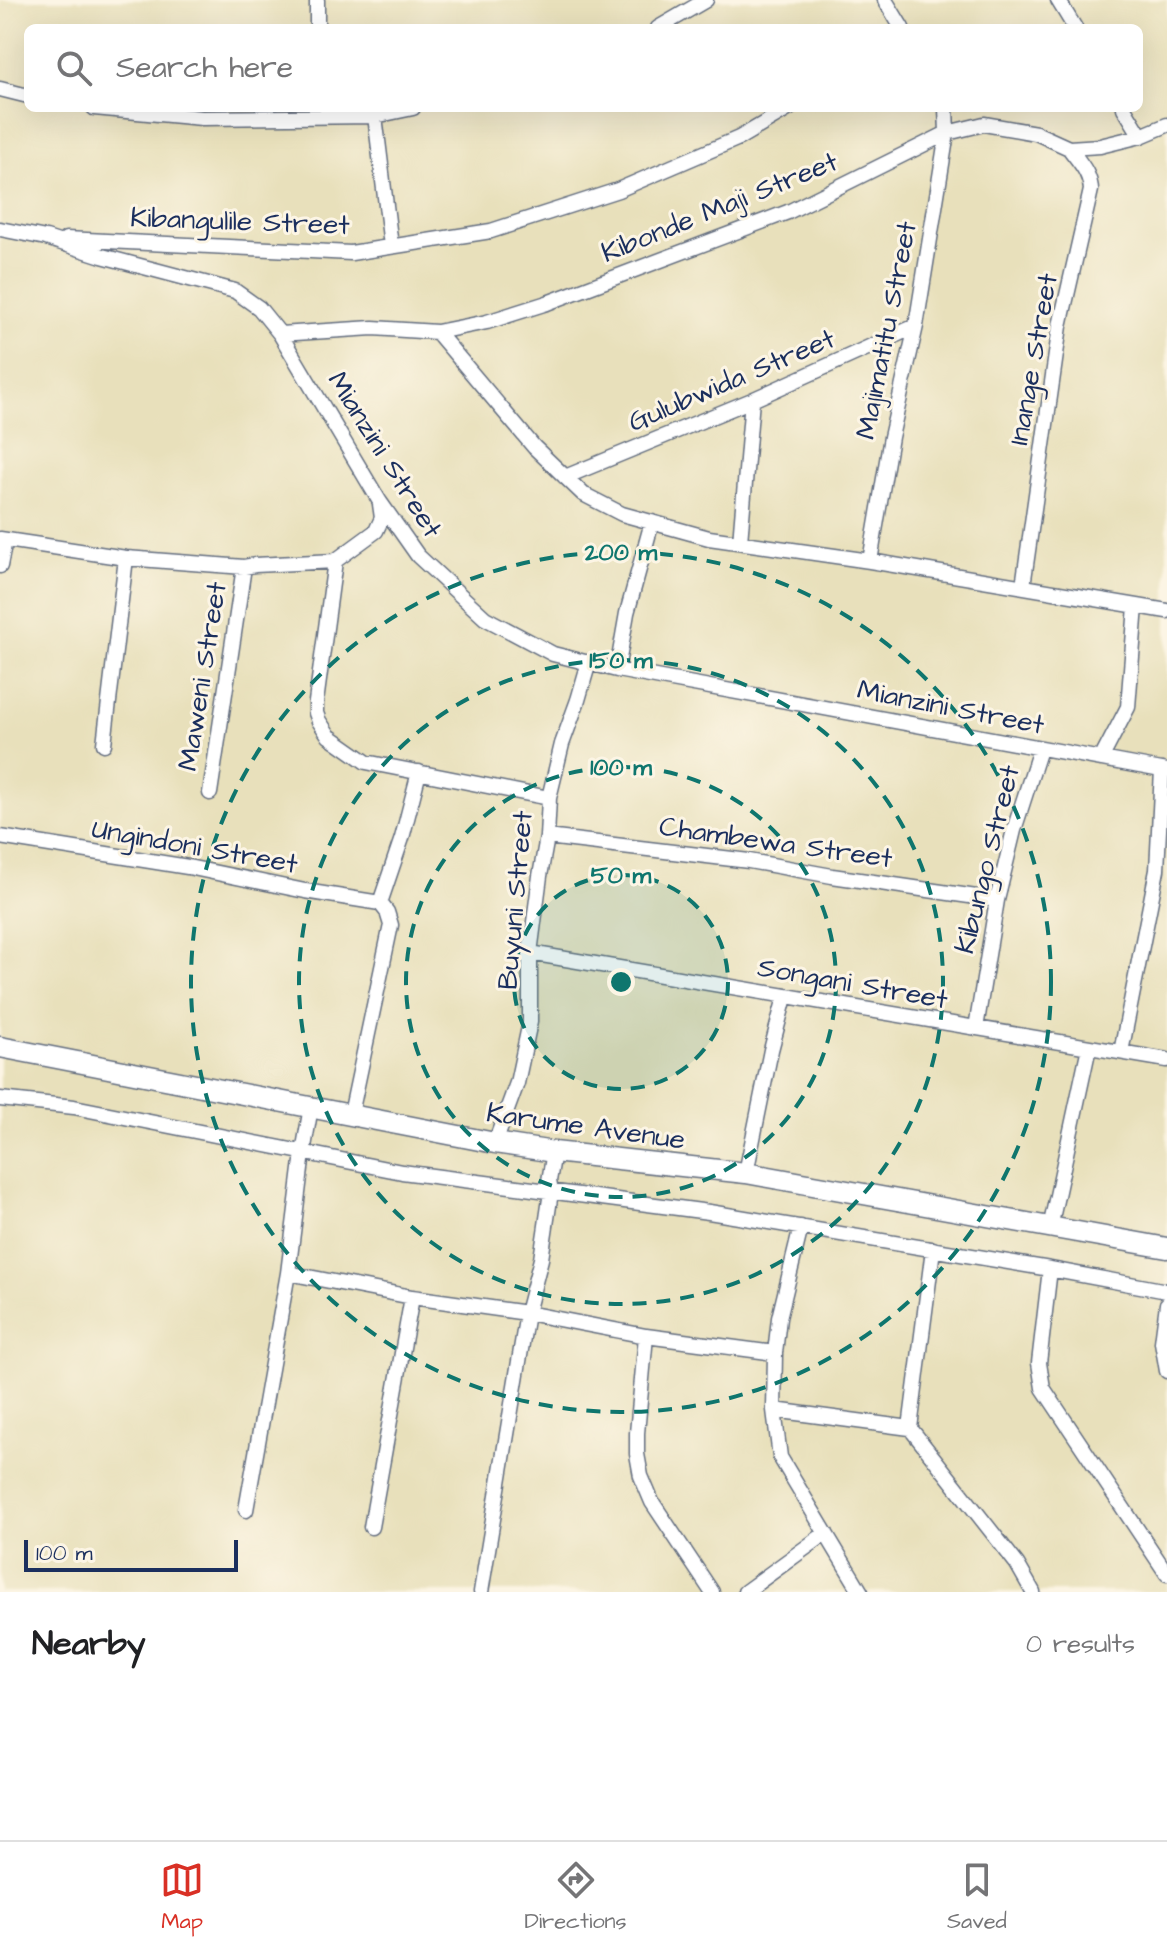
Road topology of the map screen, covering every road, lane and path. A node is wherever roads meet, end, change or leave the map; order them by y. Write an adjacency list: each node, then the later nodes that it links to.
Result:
1 (317, 0): 5 (street)
2 (706, 0): 6 (street)
3 (885, 0): 7 (street)
4 (1058, 0): 8 (street)
5 (317, 24)
6 (665, 24)
7 (900, 24)
8 (1073, 24)
9 (0, 89): 10 (street)
10 (24, 95)
11 (137, 112): 16 (street)
12 (394, 112): 17 (street)
13 (783, 112): 24 (street, Kibangulile Street)
14 (946, 112): 19 (street, Majimatitu Street)
15 (1126, 112): 20 (street)
16 (316, 113): 17 (street)
17 (375, 116): 24 (street)
18 (1167, 125): 20 (street, Kibonde Maji Street)
19 (947, 133): 21 (street, Kibonde Maji Street); 25 (street, Majimatitu Street); 26 (street, Kibonde Maji Street)
20 (1141, 136): 21 (street, Kibonde Maji Street)
21 (1069, 148): 39 (street, Inange Street)
22 (0, 229): 23 (street, Mianzini Street)
23 (46, 238): 24 (street, Kibangulile Street); 27 (street, Mianzini Street)
24 (391, 246)
25 (916, 326): 28 (street, Gulubwida Street); 36 (street, Majimatitu Street)
26 (437, 332): 27 (street, Kibonde Maji Street); 29 (street)
27 (280, 334): 30 (street, Mianzini Street)
28 (752, 400): 29 (street, Gulubwida Street); 33 (street)
29 (565, 477): 31 (street)
30 (380, 502): 35 (street); 42 (street, Mianzini Street)
31 (652, 522): 33 (street); 43 (street)
32 (2, 539): 34 (street); 37 (street)
33 (740, 542): 36 (street)
34 (126, 558): 38 (street); 44 (street)
35 (335, 561): 38 (street); 48 (street)
36 (870, 561): 39 (street)
37 (0, 566)
38 (244, 567): 49 (street, Maweni Street)
39 (1023, 586): 40 (street)
40 (1136, 606): 41 (street); 46 (street)
41 (1167, 611)
42 (589, 662): 43 (street, Mianzini Street); 50 (street, Buyuni Street)
43 (617, 670): 45 (street, Mianzini Street)
44 (104, 744)
45 (1040, 749): 46 (street, Mianzini Street); 53 (street, Kibungo Street)
46 (1101, 759): 47 (street, Mianzini Street)
47 (1165, 770): 60 (street)
48 (419, 772): 50 (street); 54 (street)
49 (210, 793)
50 (549, 798): 52 (street, Buyuni Street)
51 (0, 837): 54 (street, Ungindoni Street)
52 (547, 837): 53 (street, Chambewa Street); 55 (street, Buyuni Street)
53 (997, 900): 57 (street, Kibungo Street)
54 (380, 903): 64 (street)
55 (530, 953): 56 (street, Songani Street); 65 (street, Buyuni Street)
56 (785, 997): 57 (street, Songani Street); 68 (street)
57 (976, 1028): 59 (street, Songani Street)
58 (0, 1047): 63 (main road, Karume Avenue)
59 (1089, 1047): 60 (street, Songani Street); 71 (street)
60 (1121, 1052): 61 (street, Songani Street)
61 (1167, 1060)
62 (0, 1099): 66 (street)
63 (310, 1112): 64 (main road, Karume Avenue); 66 (street)
64 (351, 1114): 65 (main road, Karume Avenue)
65 (495, 1143): 67 (main road, Karume Avenue)
66 (303, 1153): 69 (street); 75 (street)
67 (553, 1158): 68 (main road, Karume Avenue); 69 (street)
68 (746, 1173): 71 (main road, Karume Avenue)
69 (550, 1186): 70 (street); 79 (street)
70 (801, 1227): 73 (street); 81 (street)
71 (1050, 1228): 72 (main road, Karume Avenue)
72 (1167, 1248)
73 (933, 1249): 74 (street); 84 (street)
74 (1050, 1269): 76 (street); 88 (street)
75 (288, 1273): 77 (street); 85 (street)
76 (1167, 1291)
77 (412, 1297): 79 (street); 86 (street)
78 (1167, 1304): 82 (street)
79 (527, 1313): 80 (street); 89 (street)
80 (646, 1336): 81 (street); 90 (street)
81 (775, 1353): 83 (street)
82 (1167, 1371)
83 (774, 1410): 84 (street); 87 (street)
84 (910, 1428): 93 (street)
85 (246, 1510)
86 (371, 1527)
87 (826, 1533): 91 (street); 92 (street)
88 (1167, 1574)
89 (481, 1592)
90 (712, 1592)
91 (745, 1592)
92 (861, 1592)
93 (1033, 1592)

